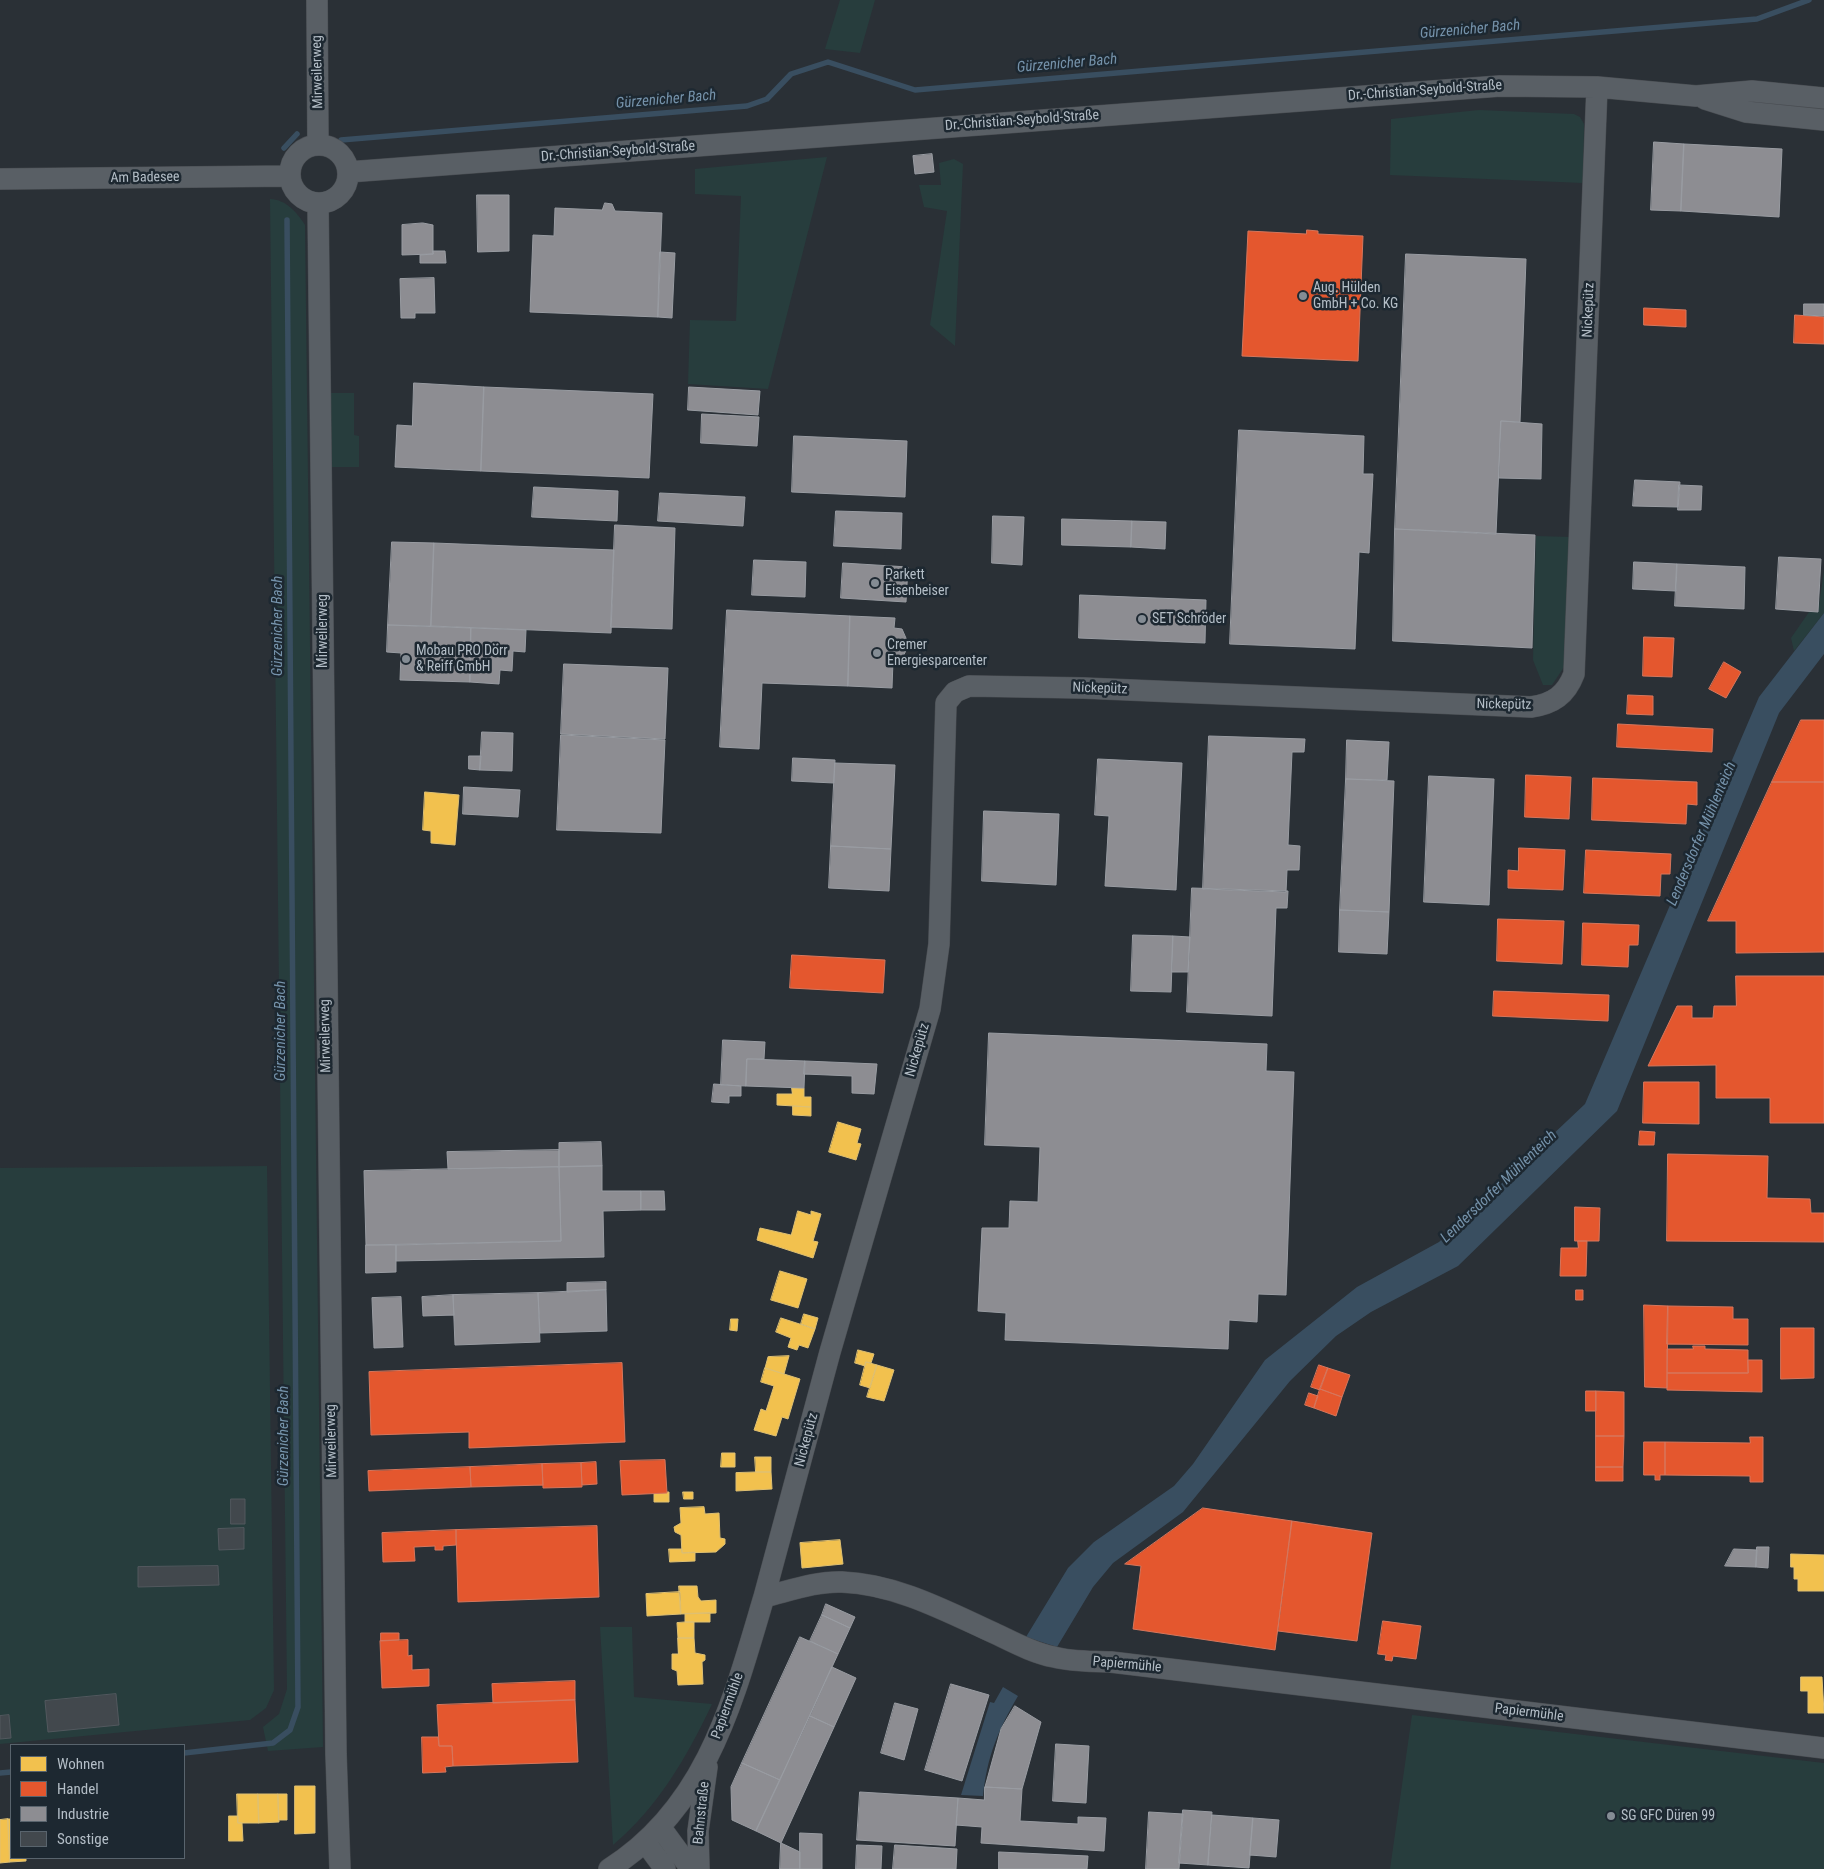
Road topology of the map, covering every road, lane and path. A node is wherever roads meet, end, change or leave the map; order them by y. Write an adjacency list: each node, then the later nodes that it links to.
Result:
1 (317, 0): 6 (street, Mirweilerweg)
2 (1597, 87): 3 (street, Dr.-Christian-Seybold-Straße); 7 (street, Dr.-Christian-Seybold-Straße); 11 (street, Nickepütz)
3 (1696, 96): 4 (street, Dr.-Christian-Seybold-Straße); 5 (street, Dr.-Christian-Seybold-Straße)
4 (1824, 98)
5 (1824, 120)
6 (318, 145): 7 (street); 8 (street)
7 (348, 172): 10 (street)
8 (290, 176): 9 (street, Am Badesee); 10 (street)
9 (0, 179)
10 (318, 203): 16 (street, Mirweilerweg)
11 (764, 1597): 12 (street, Papiermühle); 13 (street, Papiermühle)
12 (1824, 1748)
13 (708, 1757): 14 (street, Papiermühle); 20 (street, Bahnstraße)
14 (661, 1828): 15 (street, Papiermühle); 19 (street, Bahnstraße)
15 (645, 1842): 17 (street, Papiermühle); 18 (street)
16 (340, 1869)
17 (609, 1869)
18 (665, 1869)
19 (691, 1869)
20 (700, 1869)

